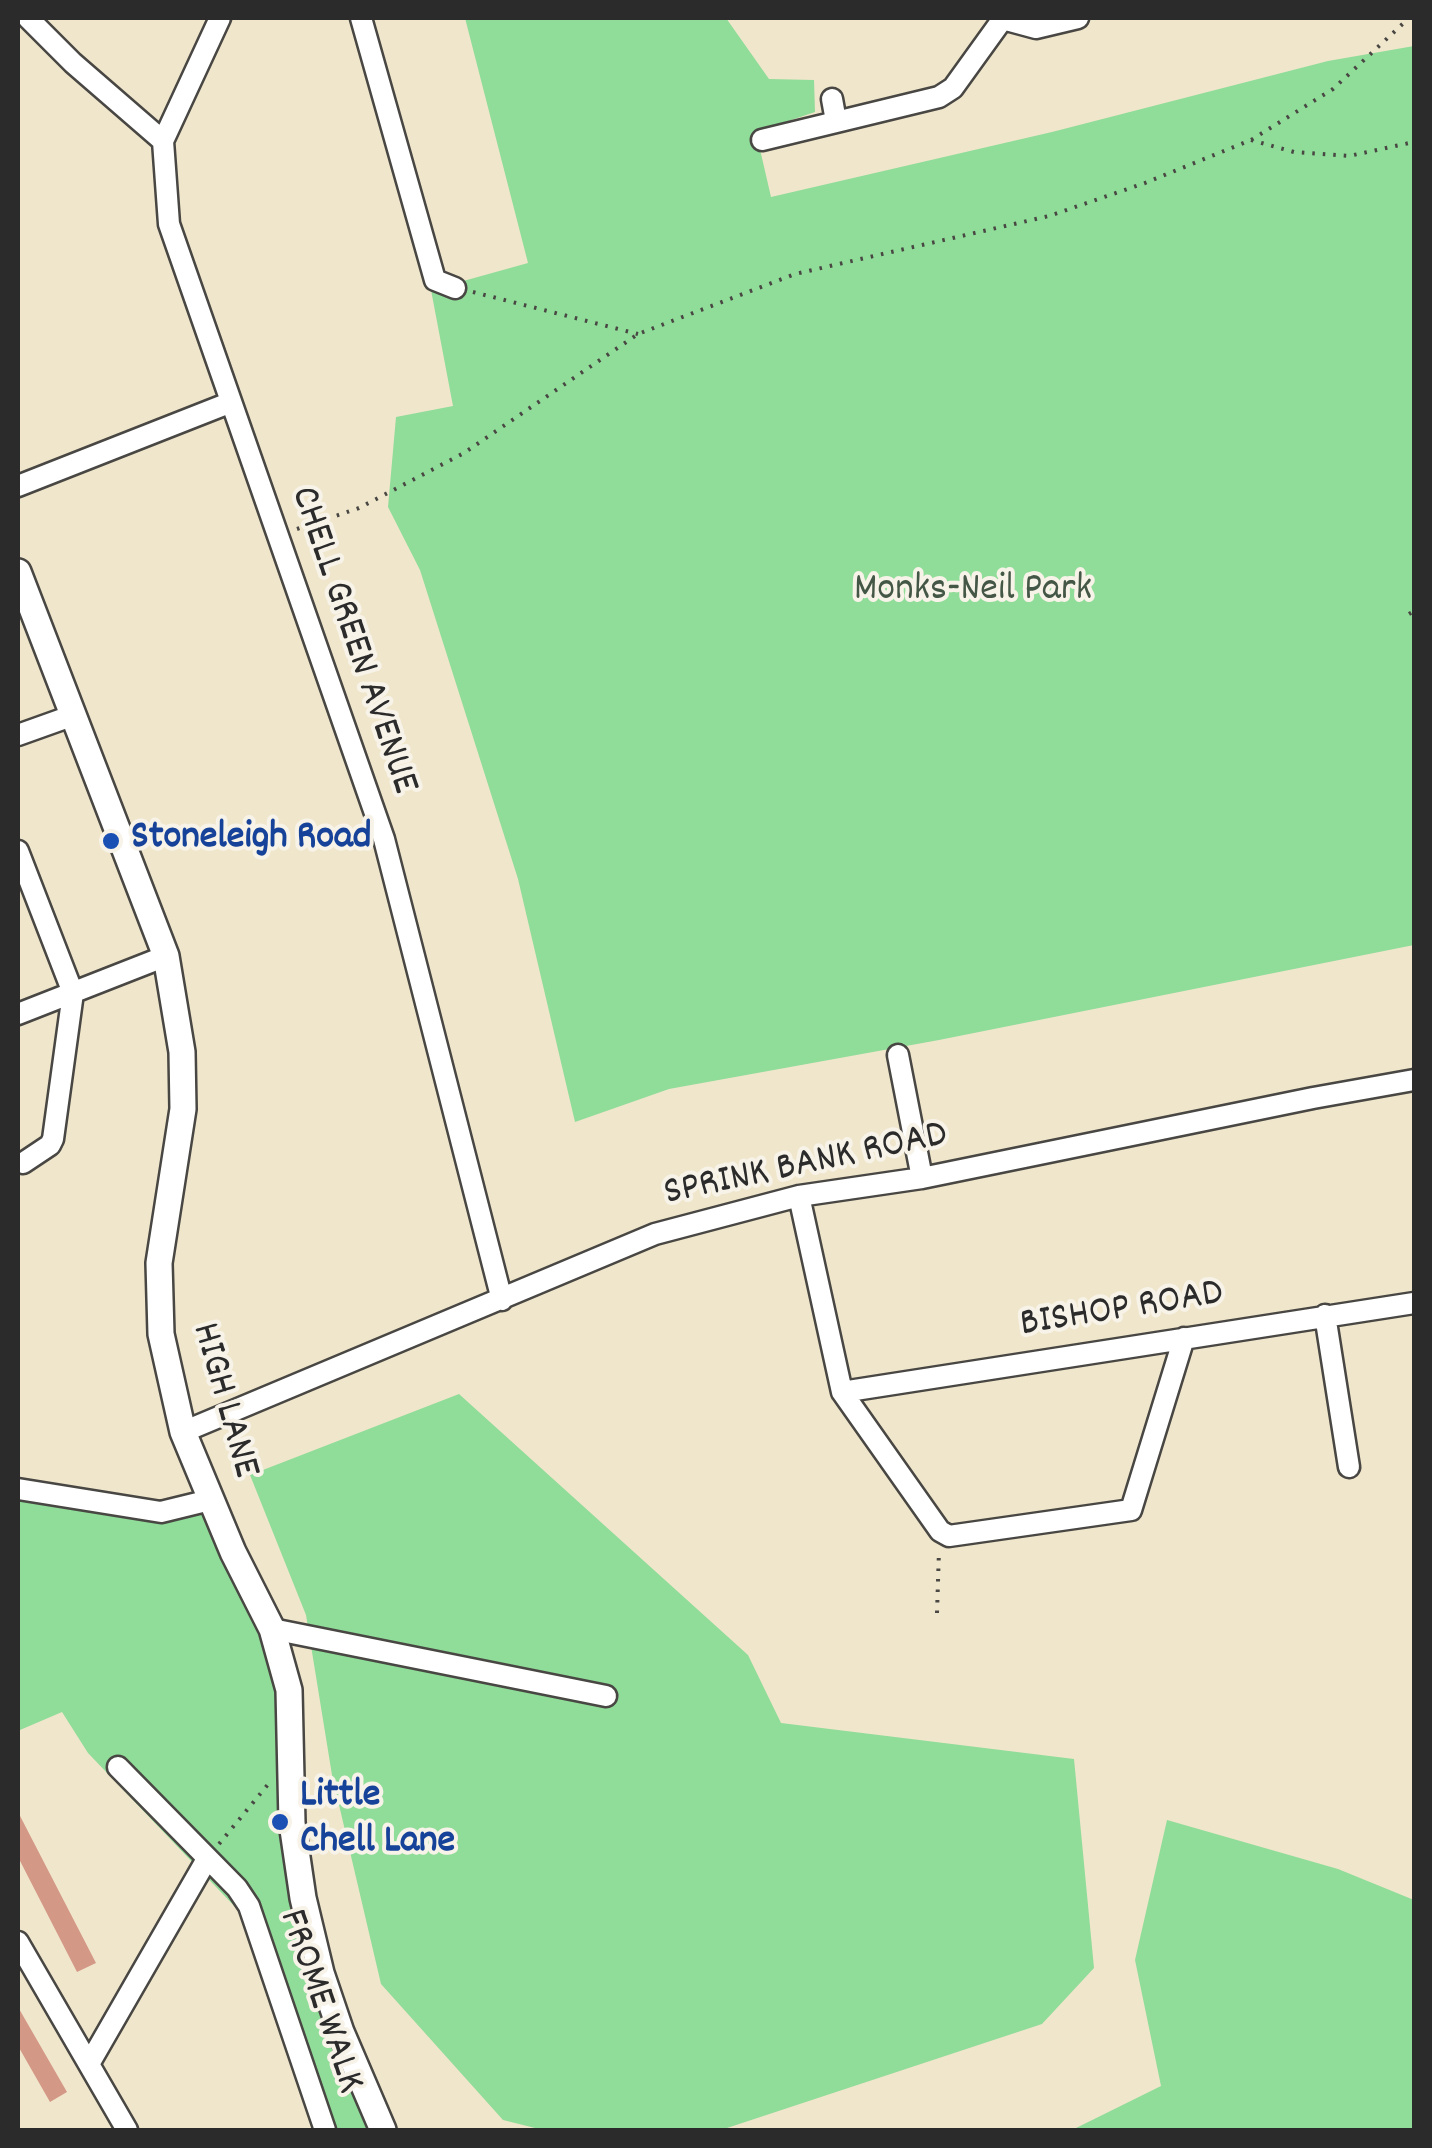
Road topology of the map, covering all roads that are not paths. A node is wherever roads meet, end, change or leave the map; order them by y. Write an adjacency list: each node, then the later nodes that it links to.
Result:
1 (28, 18): 7 (street)
2 (220, 18): 7 (street, CHELL GREEN AVENUE)
3 (361, 18): 8 (street)
4 (1078, 18): 5 (street)
5 (1000, 19): 6 (street)
6 (762, 140)
7 (163, 141): 9 (street, CHELL GREEN AVENUE)
8 (455, 288)
9 (229, 403): 10 (street); 23 (street, CHELL GREEN AVENUE)
10 (18, 486)
11 (18, 572): 12 (main road, HIGH LANE)
12 (74, 715): 13 (street); 15 (main road, HIGH LANE)
13 (18, 735)
14 (18, 851): 16 (street)
15 (166, 956): 16 (street); 28 (main road, HIGH LANE)
16 (73, 992): 17 (street); 20 (street)
17 (18, 1014)
18 (898, 1055): 21 (street)
19 (1414, 1080): 21 (street, SPRINK BANK ROAD)
20 (23, 1163)
21 (922, 1178): 22 (street, SPRINK BANK ROAD)
22 (800, 1196): 23 (street, SPRINK BANK ROAD); 27 (street)
23 (502, 1300): 28 (street, SPRINK BANK ROAD)
24 (1414, 1303): 25 (street, BISHOP ROAD)
25 (1325, 1315): 26 (street, BISHOP ROAD); 29 (street)
26 (1184, 1338): 27 (street, BISHOP ROAD); 27 (street)
27 (842, 1392)
28 (184, 1432): 31 (main road, HIGH LANE)
29 (1349, 1467)
30 (18, 1489): 31 (street)
31 (210, 1500): 32 (main road, HIGH LANE)
32 (272, 1629): 33 (street); 40 (main road, HIGH LANE)
33 (606, 1696)
34 (118, 1768): 35 (street, FROME WALK)
35 (207, 1860): 37 (street); 39 (street, FROME WALK)
36 (18, 1942): 37 (street)
37 (89, 2064): 38 (street)
38 (127, 2130)
39 (326, 2130)
40 (383, 2130)

